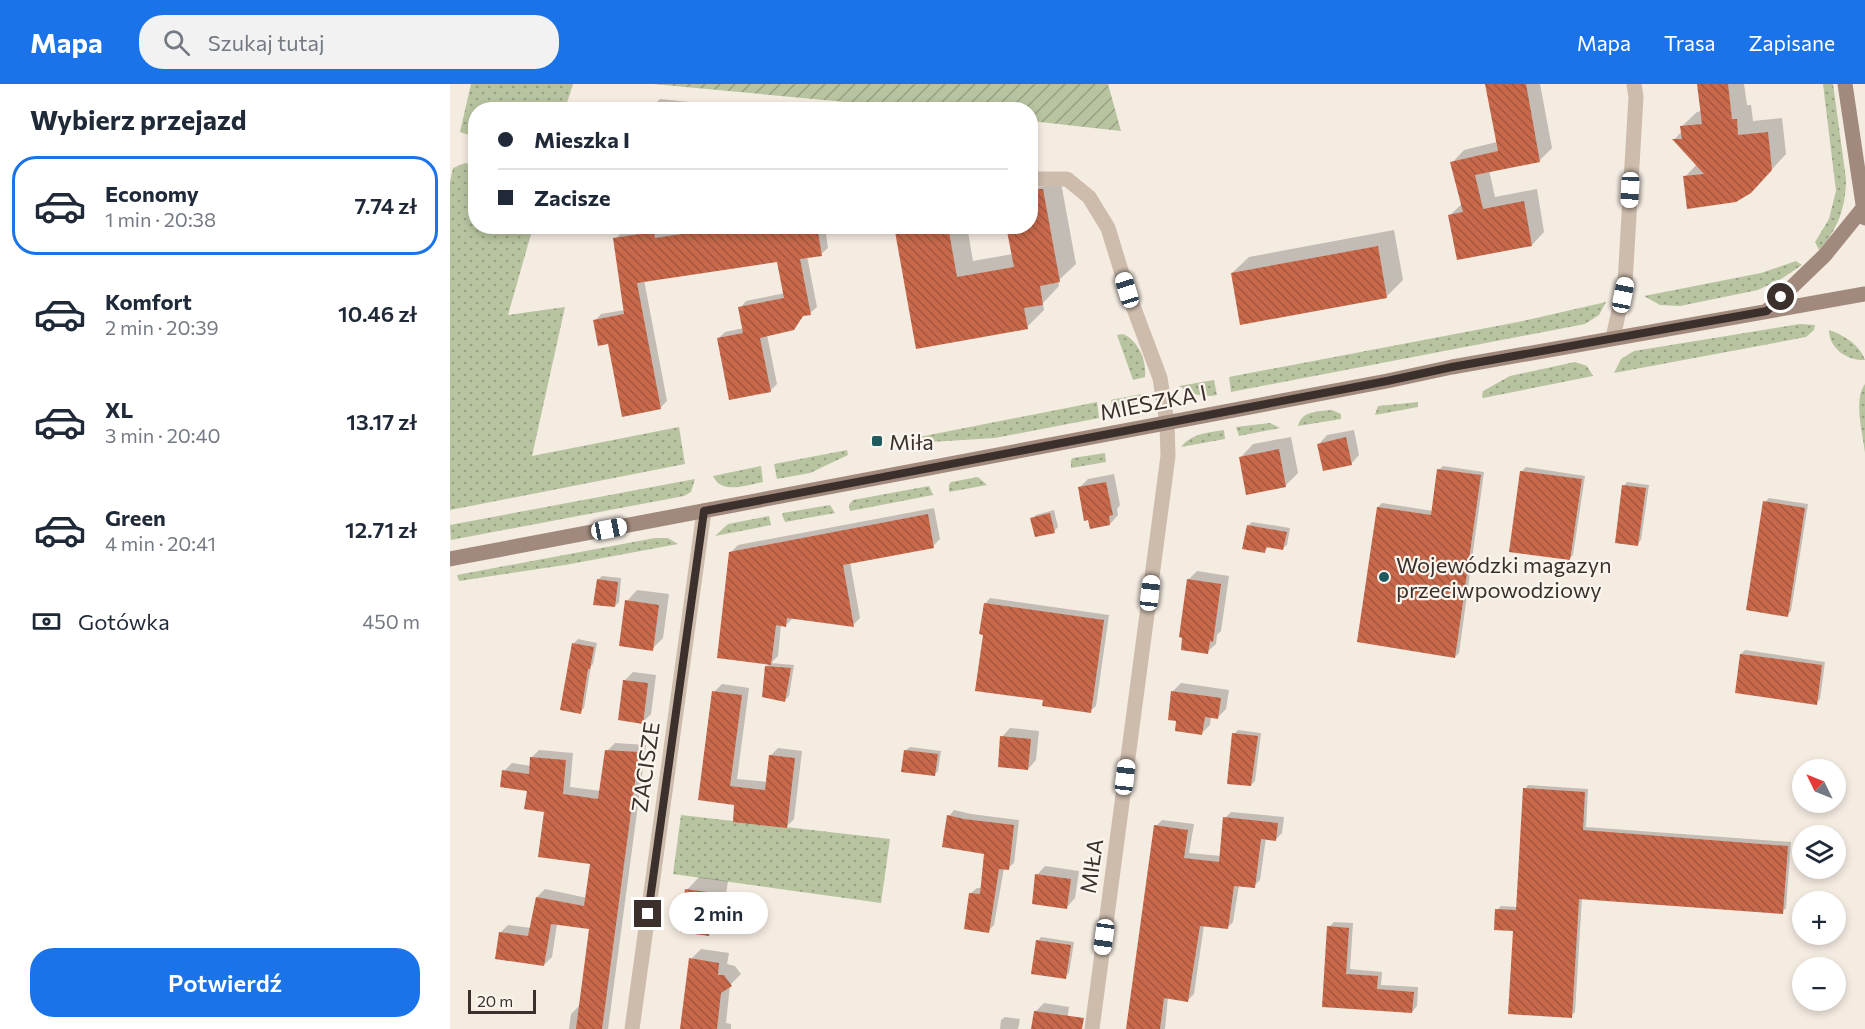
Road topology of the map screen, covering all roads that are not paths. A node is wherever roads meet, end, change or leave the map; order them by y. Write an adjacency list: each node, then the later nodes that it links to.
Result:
1 (1634, 84): 7 (street)
2 (1845, 84): 4 (street)
3 (1038, 179): 8 (street, MIŁA)
4 (1864, 214): 6 (street)
5 (1865, 294): 6 (street, MIESZKA I)
6 (1767, 311): 7 (street, MIESZKA I)
7 (1613, 338): 8 (street, MIESZKA I)
8 (1167, 423): 9 (street, MIESZKA I); 12 (street, MIŁA)
9 (704, 511): 10 (street, MIESZKA I); 11 (street, ZACISZE)
10 (450, 559)
11 (632, 1029)
12 (1092, 1029)

